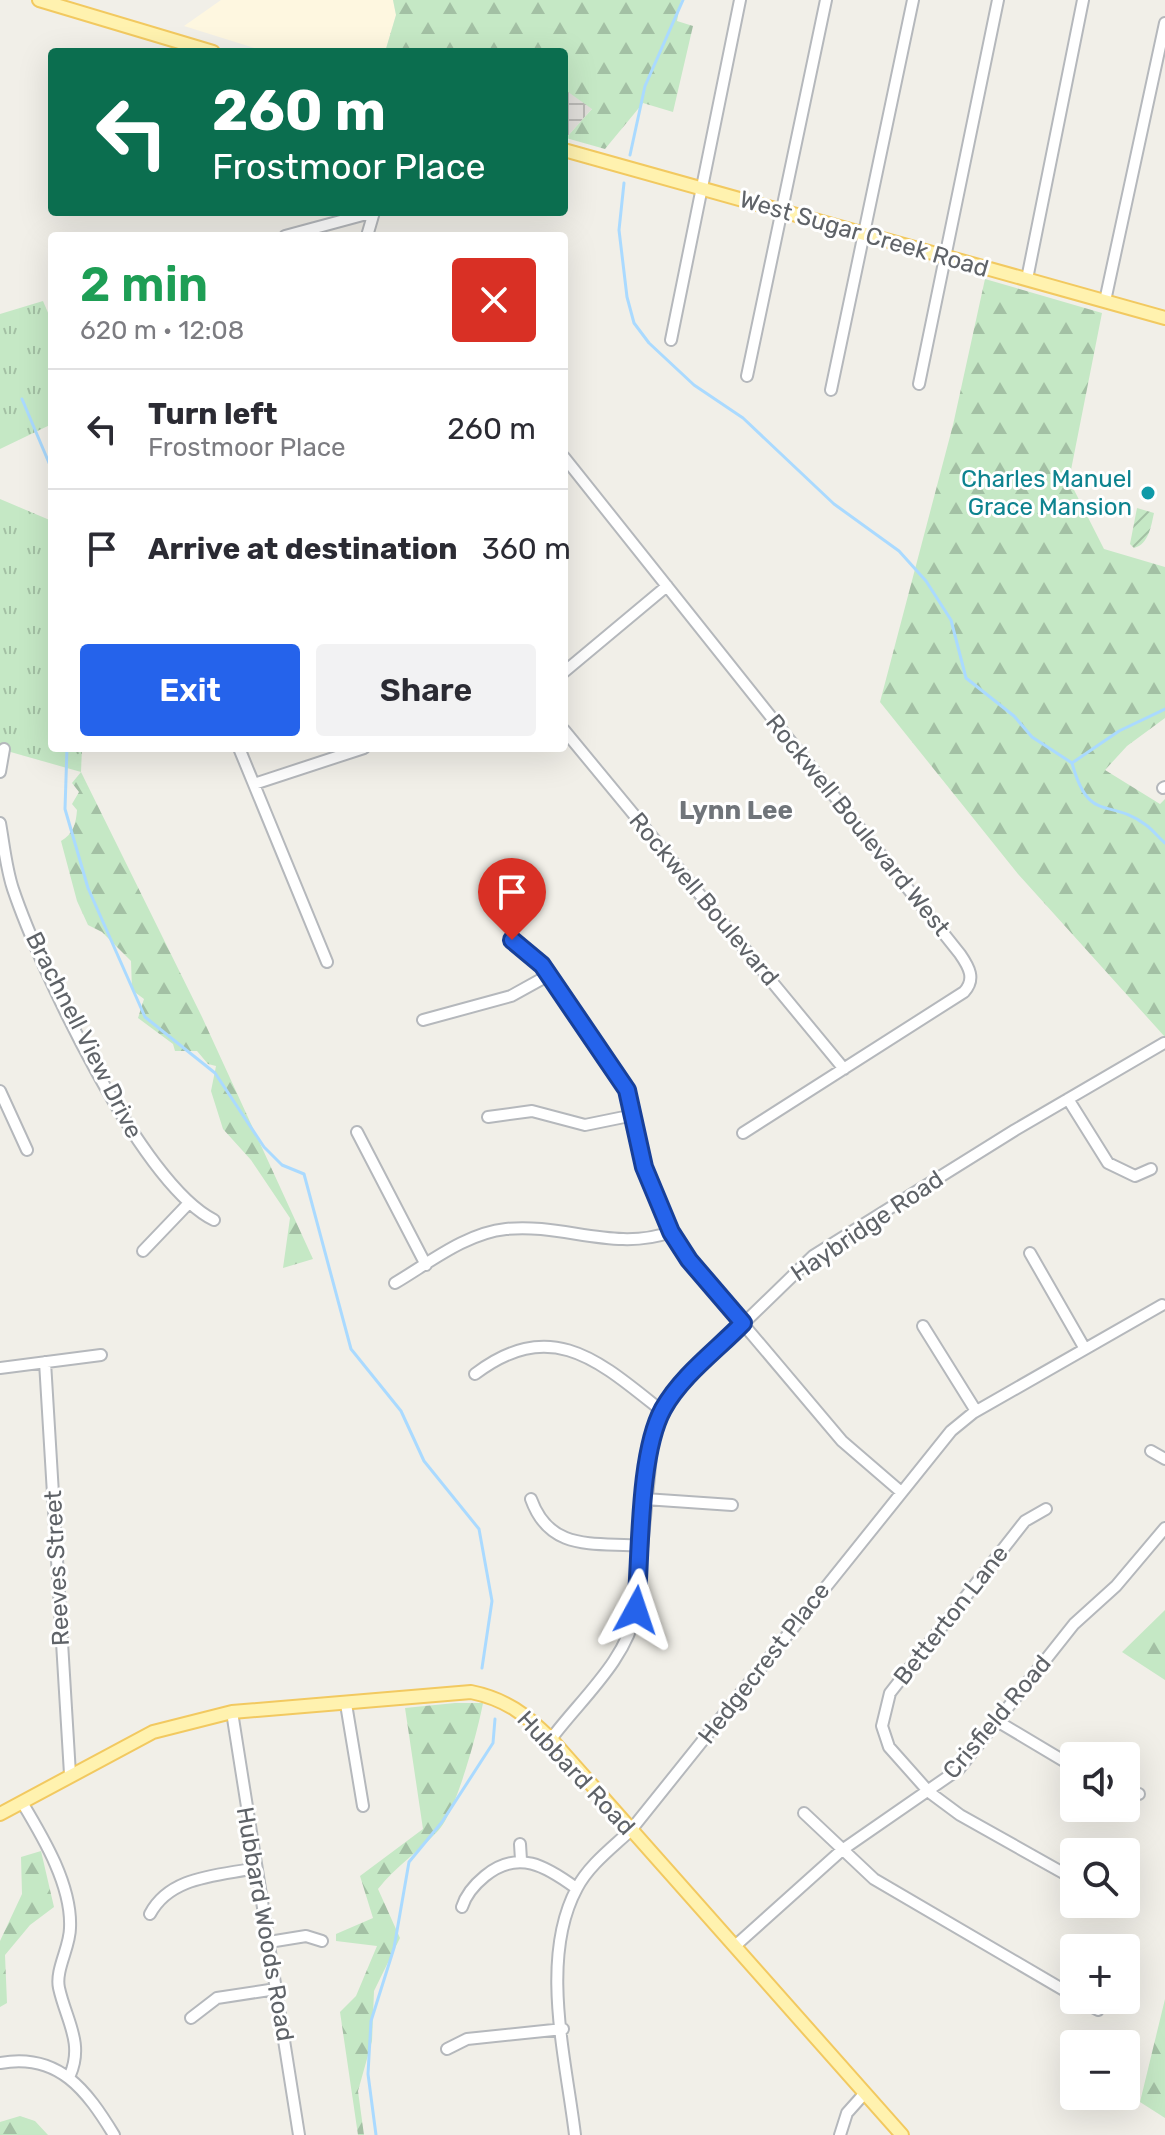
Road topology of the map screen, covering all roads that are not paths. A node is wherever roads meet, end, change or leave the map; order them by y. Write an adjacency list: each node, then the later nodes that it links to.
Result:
1 (39, 0): 8 (main road)
2 (740, 0): 10 (street)
3 (826, 0): 11 (street)
4 (913, 0): 14 (street)
5 (998, 0): 15 (street)
6 (1083, 0): 16 (street)
7 (1165, 23): 17 (street)
8 (200, 48)
9 (568, 151): 10 (main road, West Sugar Creek Road)
10 (702, 188): 11 (main road, West Sugar Creek Road); 19 (street)
11 (784, 211): 14 (main road, West Sugar Creek Road); 20 (street)
12 (359, 216): 13 (street)
13 (300, 232)
14 (864, 235): 15 (main road, West Sugar Creek Road); 22 (street)
15 (946, 256): 16 (main road, West Sugar Creek Road); 21 (street)
16 (1027, 279): 17 (main road, West Sugar Creek Road)
17 (1105, 301): 18 (main road, West Sugar Creek Road)
18 (1165, 318)
19 (671, 340)
20 (747, 376)
21 (919, 384)
22 (831, 390)
23 (568, 462): 24 (street, Rockwell Boulevard West)
24 (667, 586): 25 (street); 39 (street, Rockwell Boulevard West)
25 (568, 669)
26 (568, 735): 39 (street, Rockwell Boulevard)
27 (4, 749): 30 (street)
28 (241, 752): 31 (street)
29 (352, 752): 31 (street)
30 (0, 772)
31 (254, 784): 35 (street)
32 (0, 823): 33 (street, Brachnell View Drive)
33 (4, 868): 50 (street, Brachnell View Drive)
34 (512, 940): 36 (street)
35 (327, 962)
36 (549, 975): 37 (street); 42 (street)
37 (423, 1020)
38 (1164, 1043): 41 (street, Haybridge Road)
39 (844, 1069): 47 (street, Rockwell Boulevard West)
40 (0, 1091): 43 (street)
41 (1068, 1099): 49 (street); 58 (street, Haybridge Road)
42 (634, 1115): 44 (street); 52 (street)
43 (12, 1117): 45 (street); 48 (street)
44 (488, 1117)
45 (0, 1124)
46 (357, 1132): 55 (street)
47 (743, 1133)
48 (27, 1150)
49 (1151, 1169)
50 (188, 1204): 51 (street, Brachnell View Drive); 53 (street)
51 (214, 1220)
52 (671, 1232): 55 (street); 58 (street)
53 (143, 1251)
54 (1030, 1253): 60 (street)
55 (426, 1265): 56 (street)
56 (395, 1283)
57 (1162, 1305): 60 (street, Hedgecrest Place)
58 (743, 1323): 65 (street, Haybridge Road); 69 (street)
59 (923, 1326): 66 (street)
60 (1085, 1349): 66 (street, Hedgecrest Place)
61 (101, 1355): 62 (street)
62 (45, 1362): 63 (street); 81 (street, Reeves Street)
63 (0, 1368)
64 (475, 1374): 65 (street)
65 (662, 1411): 71 (street, Haybridge Road)
66 (976, 1411): 69 (street, Hedgecrest Place)
67 (1151, 1451): 68 (street)
68 (1165, 1459)
69 (900, 1491): 87 (street, Hedgecrest Place)
70 (531, 1499): 75 (street)
71 (645, 1499): 72 (street); 75 (street, Haybridge Road)
72 (732, 1505)
73 (1046, 1509): 82 (street, Betterton Lane)
74 (1165, 1528): 78 (street, Crisfield Road)
75 (641, 1546): 79 (street, Haybridge Road)
76 (346, 1704): 77 (main road, Hubbard Road); 79 (main road, Hubbard Road); 84 (street)
77 (232, 1712): 81 (main road, Hubbard Road); 91 (street, Hubbard Woods Road)
78 (997, 1721): 80 (street); 82 (street, Crisfield Road)
79 (551, 1739): 87 (main road, Hubbard Road)
80 (1060, 1759)
81 (70, 1774): 83 (main road, Hubbard Road)
82 (929, 1792): 89 (street, Crisfield Road); 92 (street, Betterton Lane)
83 (23, 1804): 86 (main road, Hubbard Road); 105 (street)
84 (363, 1806)
85 (804, 1813): 89 (street)
86 (0, 1814)
87 (631, 1830): 93 (street, Hedgecrest Place); 98 (main road, Hubbard Road)
88 (520, 1844): 90 (street)
89 (842, 1850): 98 (street, Crisfield Road); 99 (street)
90 (521, 1860): 93 (street); 94 (street)
91 (256, 1868): 95 (street); 97 (street, Hubbard Woods Road)
92 (1060, 1871)
93 (576, 1888): 102 (street, Hedgecrest Place)
94 (462, 1907)
95 (150, 1914)
96 (322, 1941): 97 (street)
97 (269, 1942): 100 (street, Hubbard Woods Road)
98 (735, 1946): 106 (main road, Hubbard Road)
99 (1060, 1988)
100 (276, 1989): 101 (street); 108 (street, Hubbard Woods Road)
101 (191, 2018)
102 (563, 2029): 103 (street); 109 (street, Hedgecrest Place)
103 (447, 2049)
104 (0, 2063): 105 (street)
105 (70, 2075): 107 (street)
106 (864, 2094): 110 (street); 111 (main road, Hubbard Road)
107 (114, 2135)
108 (299, 2135)
109 (575, 2135)
110 (840, 2135)
111 (902, 2135)

